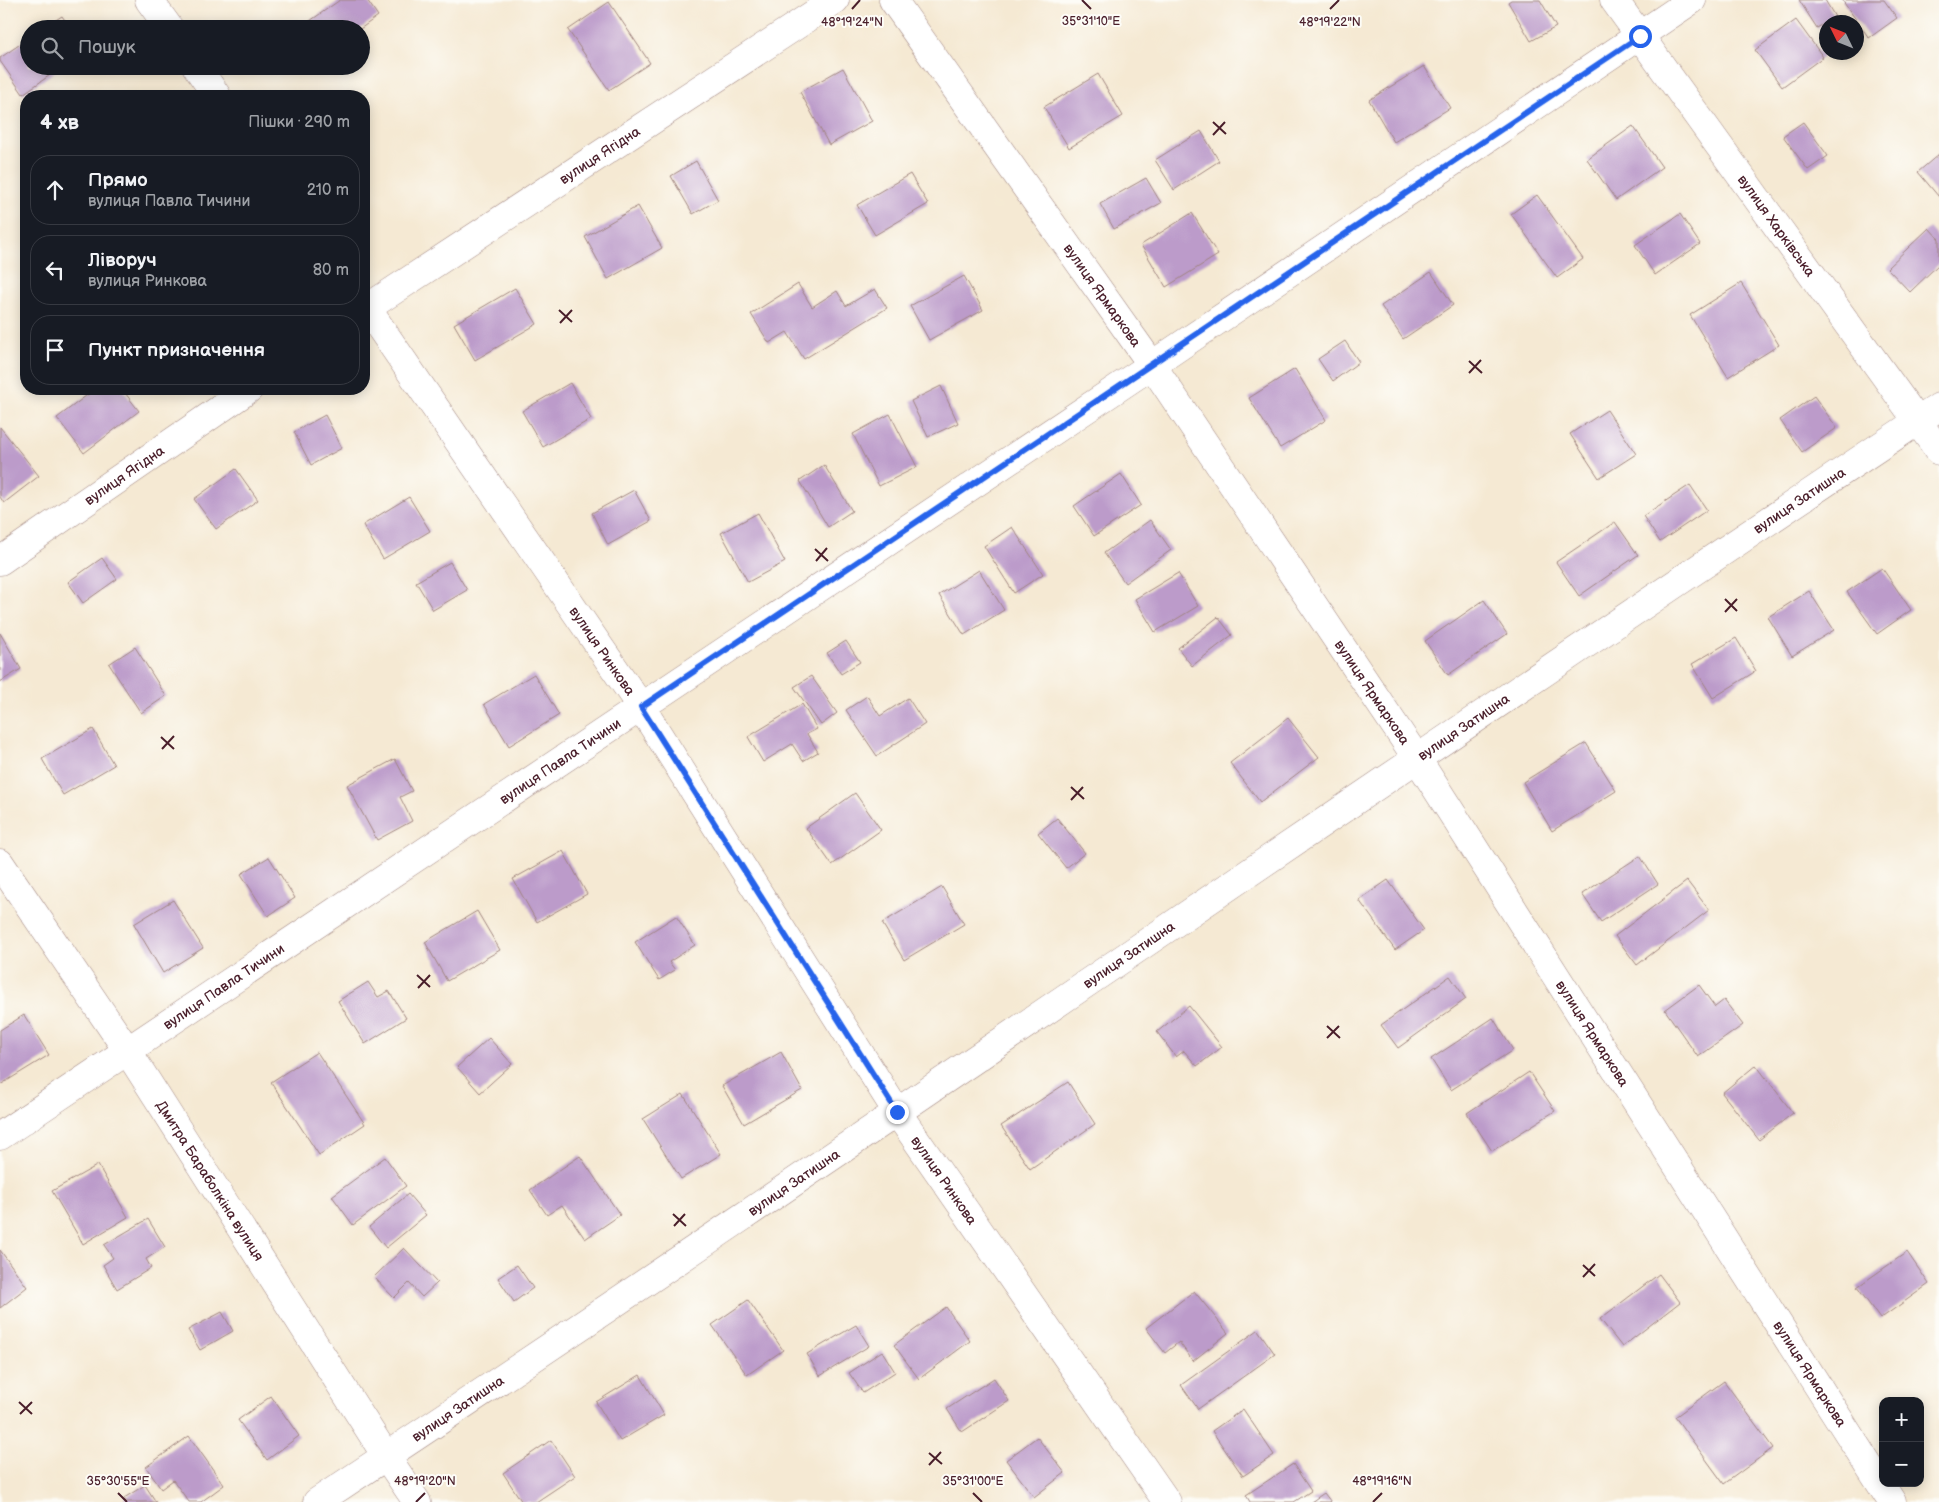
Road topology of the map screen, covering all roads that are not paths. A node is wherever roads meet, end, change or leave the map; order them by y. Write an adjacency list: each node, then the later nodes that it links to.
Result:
1 (149, 0): 6 (street)
2 (835, 0): 10 (street, вулиця Ягідна)
3 (894, 0): 12 (street, вулиця Ярмаркова)
4 (1614, 0): 7 (street, вулиця Харківська)
5 (1692, 0): 7 (street, вулиця Павла Тичини)
6 (163, 20)
7 (1640, 36): 12 (street, вулиця Павла Тичини); 14 (street, вулиця Харківська)
8 (202, 75): 9 (street)
9 (213, 90)
10 (370, 304)
11 (370, 314): 17 (street, вулиця Ринкова)
12 (1152, 365): 17 (street, вулиця Павла Тичини); 18 (street, вулиця Ярмаркова)
13 (240, 395): 16 (street, вулиця Ягідна)
14 (1929, 414): 15 (street, вулиця Харківська); 18 (street, вулиця Затишна)
15 (1939, 451)
16 (0, 561)
17 (641, 707): 20 (street, вулиця Павла Тичини); 21 (street, вулиця Ринкова)
18 (1416, 757): 21 (street, вулиця Затишна); 27 (street, вулиця Ярмаркова)
19 (0, 863): 20 (street, Дмитра Бараболкіна вулиця)
20 (127, 1050): 22 (street, вулиця Павла Тичини); 23 (street, Дмитра Бараболкіна вулиця)
21 (897, 1112): 23 (street, вулиця Затишна); 26 (street, вулиця Ринкова)
22 (0, 1136)
23 (386, 1456): 24 (street, вулиця Затишна); 25 (street, Дмитра Бараболкіна вулиця)
24 (317, 1502)
25 (417, 1502)
26 (1166, 1502)
27 (1892, 1502)

